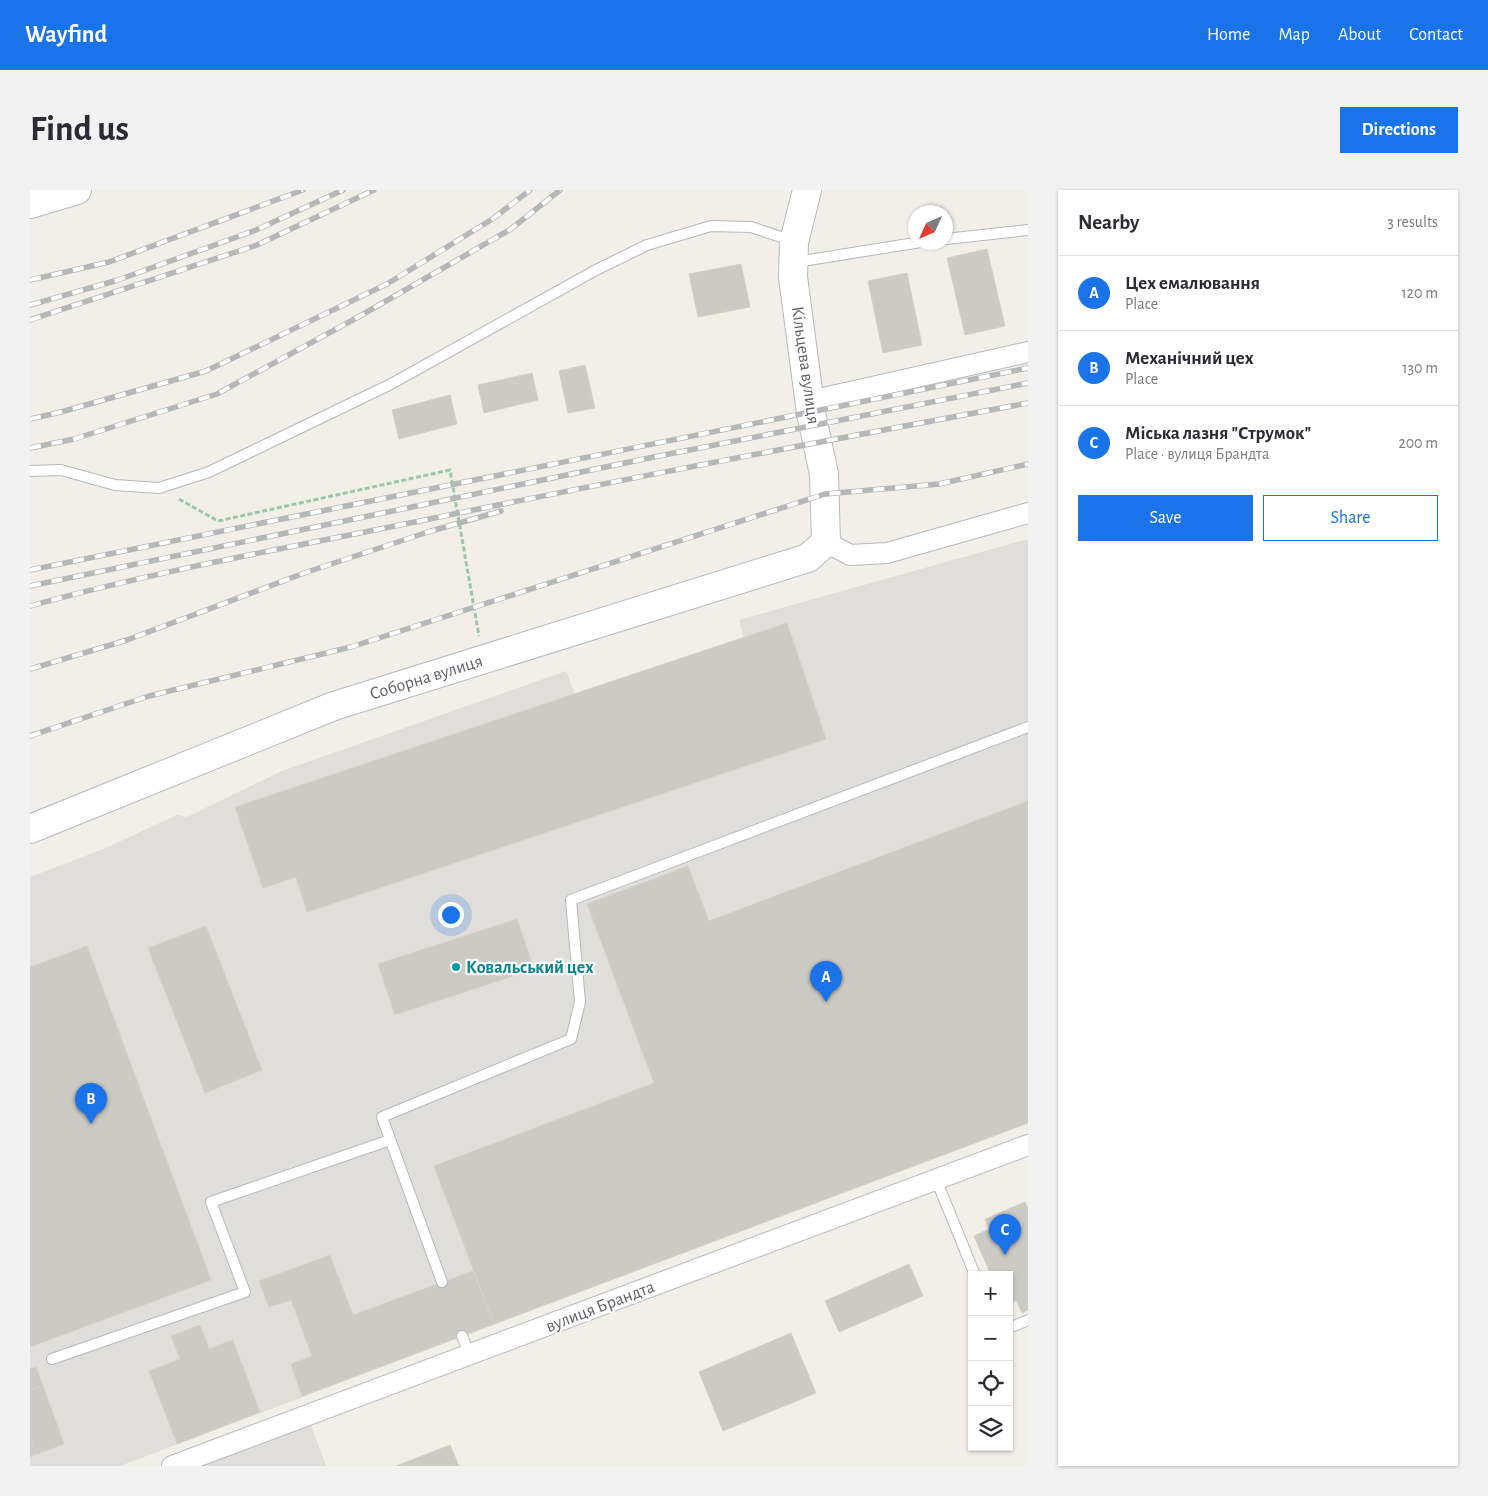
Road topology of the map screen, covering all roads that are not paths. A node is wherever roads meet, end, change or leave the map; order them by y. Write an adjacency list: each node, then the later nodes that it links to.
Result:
1 (77, 190): 3 (main road)
2 (807, 190): 7 (main road, Кільцева вулиця)
3 (30, 204)
4 (1028, 230): 5 (lane)
5 (953, 238)
6 (908, 243): 7 (lane)
7 (794, 252): 9 (main road, Кільцева вулиця); 10 (lane)
8 (1028, 352): 9 (street)
9 (810, 401): 12 (main road, Кільцева вулиця)
10 (30, 471)
11 (1028, 513): 12 (street)
12 (826, 542): 14 (main road, Соборна вулиця)
13 (1028, 727): 15 (lane)
14 (30, 829)
15 (390, 1140): 19 (lane); 24 (lane)
16 (1028, 1145): 17 (street, вулиця Брандта)
17 (936, 1180): 18 (lane); 23 (street, вулиця Брандта)
18 (974, 1271)
19 (442, 1282)
20 (1028, 1320): 21 (lane)
21 (1013, 1326)
22 (462, 1336): 23 (lane)
23 (470, 1355): 25 (street, вулиця Брандта)
24 (52, 1359)
25 (172, 1466)

